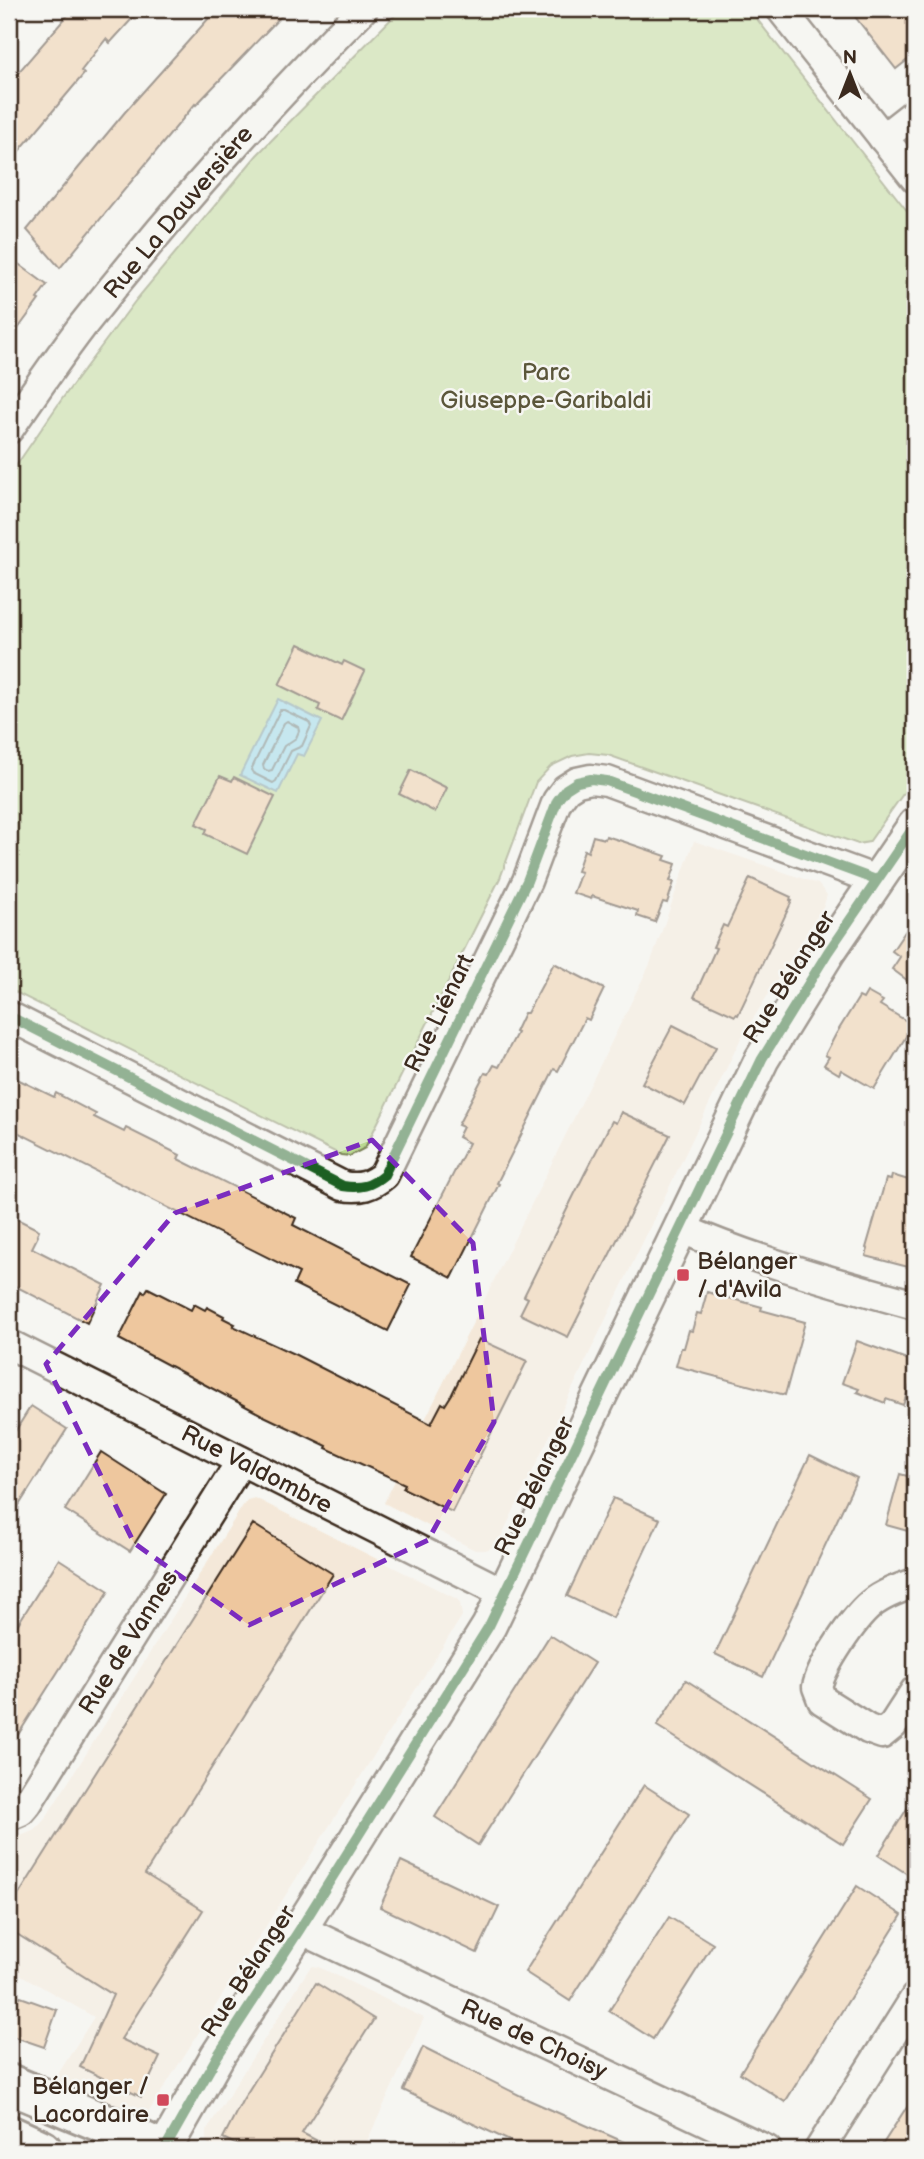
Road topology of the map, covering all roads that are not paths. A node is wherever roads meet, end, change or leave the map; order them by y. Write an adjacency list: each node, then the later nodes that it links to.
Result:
1 (363, 9): 6 (street, Rue La Dauversière)
2 (781, 9): 4 (street)
3 (915, 113): 4 (street)
4 (883, 138): 5 (street)
5 (915, 178)
6 (9, 429)
7 (915, 825): 8 (street, Rue Bélanger)
8 (876, 880): 9 (street, Rue Liénart); 10 (street, Rue Bélanger)
9 (9, 1016)
10 (680, 1228): 11 (street); 15 (street, Rue Bélanger)
11 (915, 1305)
12 (9, 1344): 13 (street, Rue Valdombre)
13 (241, 1461): 15 (street, Rue Valdombre); 17 (street, Rue de Vannes)
14 (915, 1583): 16 (street)
15 (506, 1594): 18 (street, Rue Bélanger)
16 (915, 1691)
17 (9, 1816)
18 (300, 1929): 23 (street, Rue Bélanger); 24 (street, Rue de Choisy)
19 (915, 1998): 25 (street)
20 (9, 2084): 23 (main road)
21 (9, 2136): 22 (main road)
22 (42, 2150)
23 (163, 2150)
24 (767, 2150)
25 (819, 2150)

